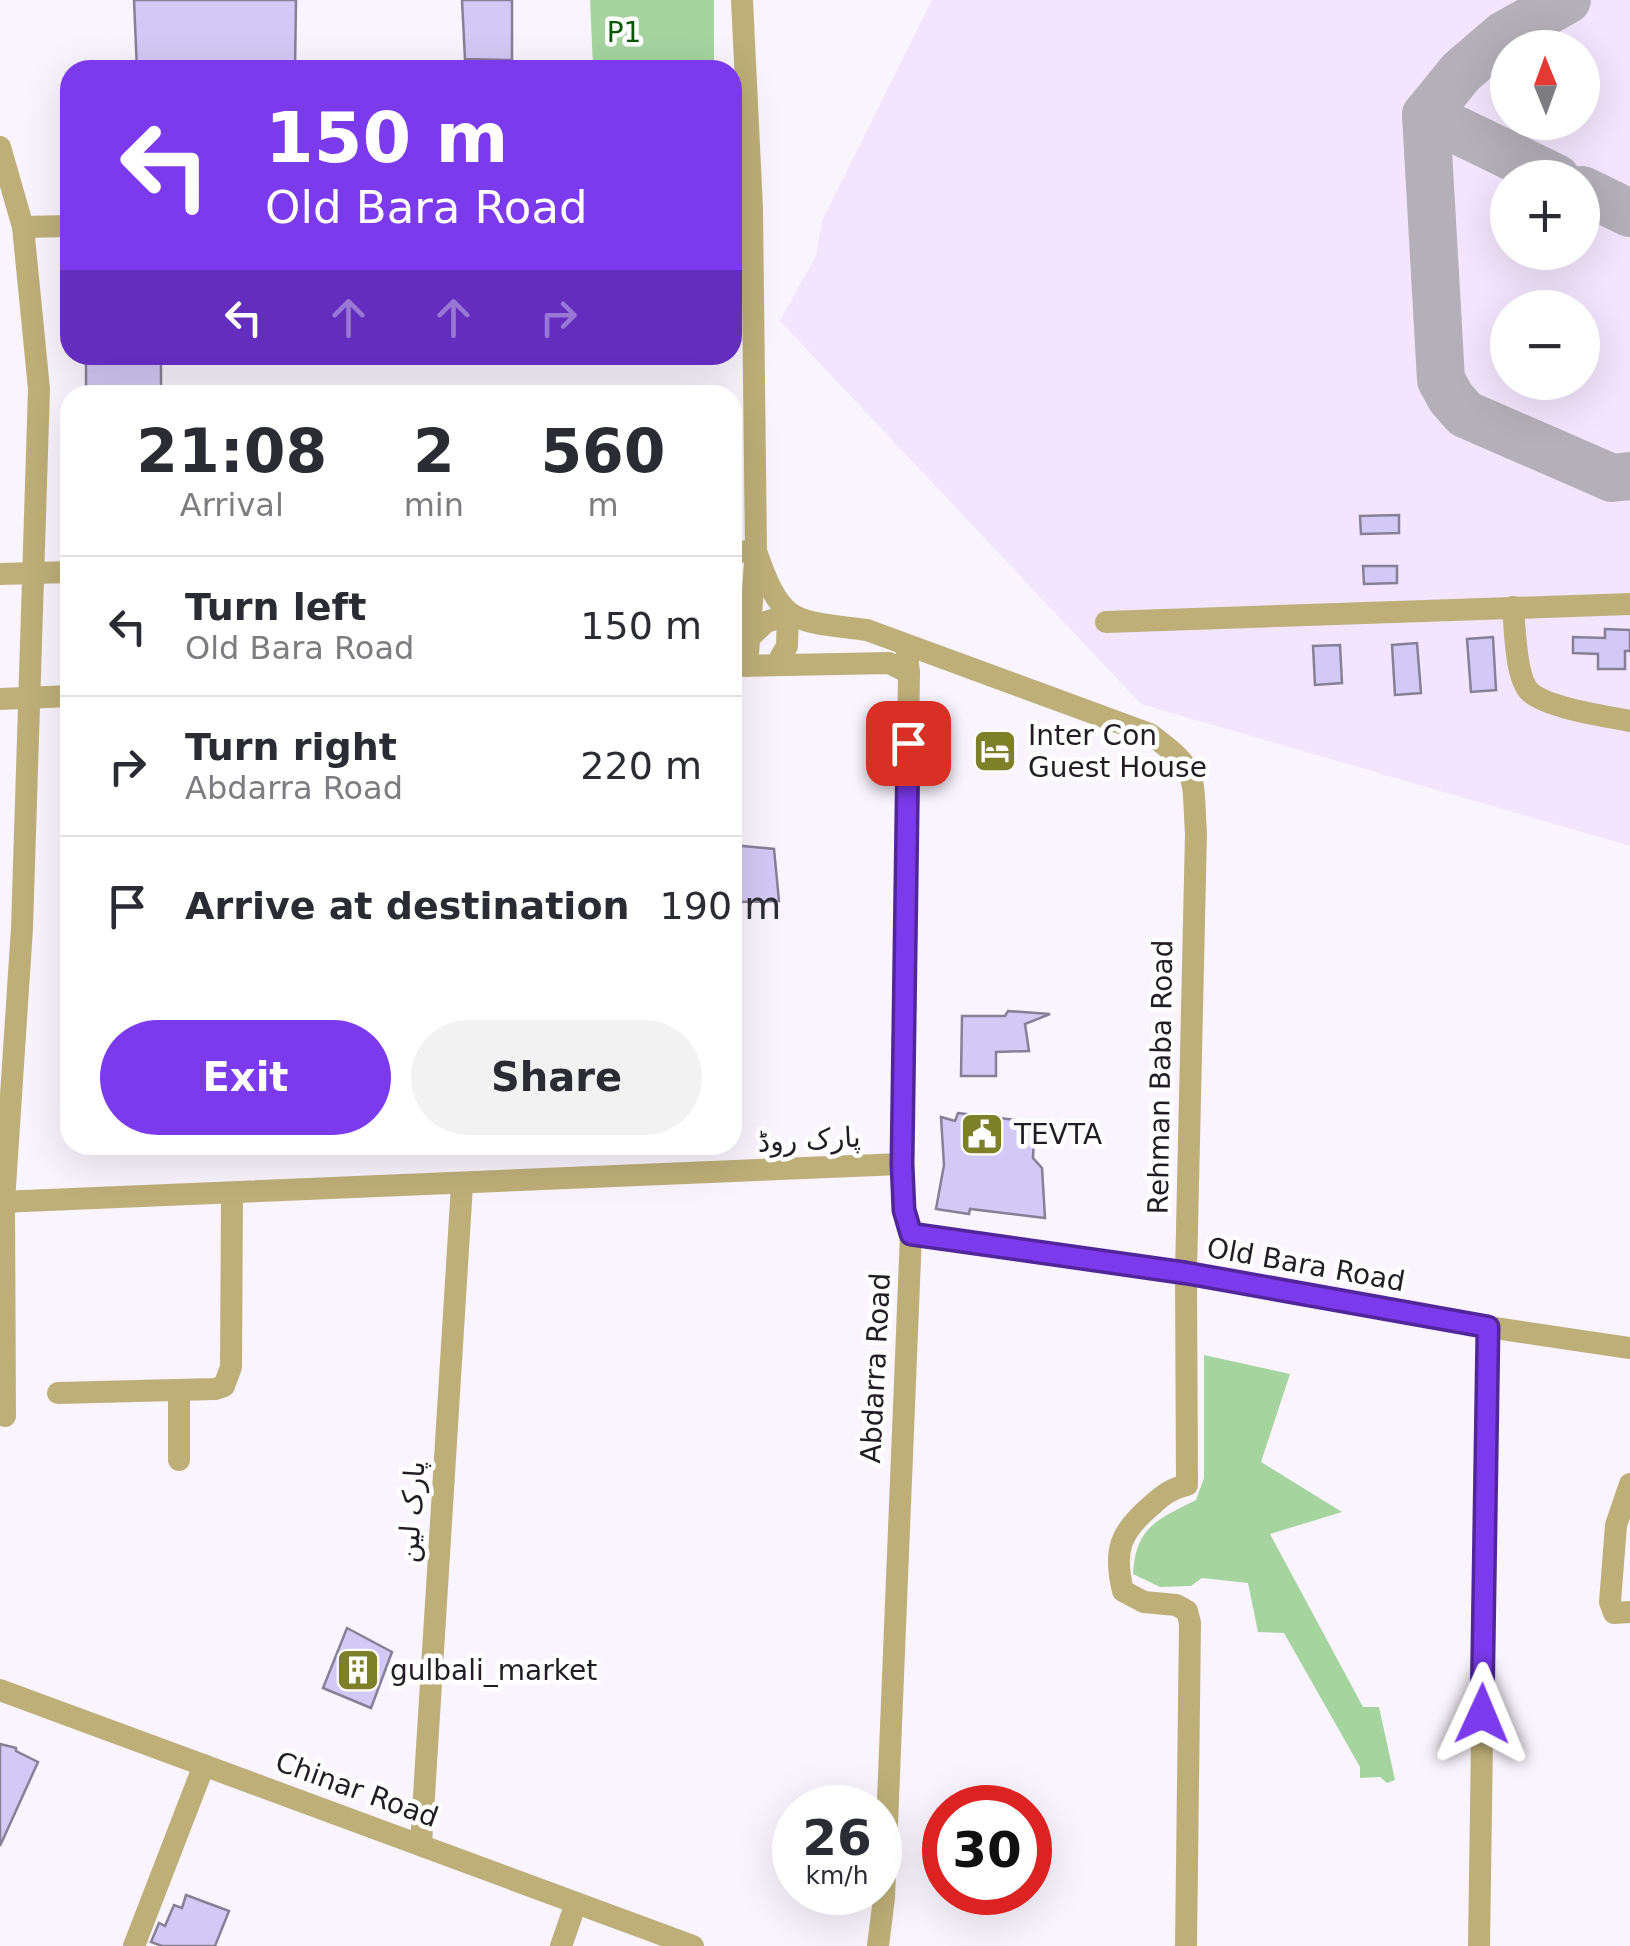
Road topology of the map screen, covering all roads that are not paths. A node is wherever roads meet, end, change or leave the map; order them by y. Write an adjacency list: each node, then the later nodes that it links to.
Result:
1 (742, 0): 3 (street)
2 (0, 147): 5 (street)
3 (742, 210): 6 (street)
4 (60, 226): 5 (street)
5 (23, 228): 8 (street)
6 (744, 551): 12 (street); 14 (street)
7 (60, 572): 8 (street)
8 (35, 573): 9 (street); 21 (street)
9 (0, 574)
10 (1630, 604): 11 (street)
11 (1513, 607): 13 (street); 23 (street)
12 (788, 614): 14 (street); 15 (street, Rehman Baba Road); 17 (street)
13 (1106, 622)
14 (750, 638): 16 (street)
15 (906, 645): 19 (street); 30 (street, Rehman Baba Road)
16 (742, 660)
17 (776, 665): 18 (street); 19 (street)
18 (742, 666)
19 (910, 673): 25 (street, Abdarra Road)
20 (60, 696): 21 (street)
21 (30, 698): 22 (street); 24 (street)
22 (0, 699)
23 (1630, 721)
24 (11, 929): 28 (street)
25 (902, 1164): 26 (street, پارک روڈ); 29 (street, Abdarra Road)
26 (462, 1185): 27 (street, پارک روڈ); 41 (street, پارک لین)
27 (232, 1194): 28 (street, پارک روڈ); 33 (street)
28 (2, 1202): 35 (street)
29 (911, 1234): 30 (street, Old Bara Road); 46 (street, Abdarra Road)
30 (1186, 1273): 31 (street, Old Bara Road); 47 (street, Rehman Baba Road)
31 (1488, 1327): 32 (street, Old Bara Road); 48 (street)
32 (1630, 1348)
33 (179, 1390): 34 (street); 36 (street)
34 (58, 1393)
35 (5, 1416)
36 (179, 1460)
37 (1630, 1484): 38 (street)
38 (1630, 1612)
39 (0, 1690): 40 (street, Chinar Road)
40 (204, 1765): 41 (street, Chinar Road); 43 (street)
41 (420, 1844): 42 (street, Chinar Road)
42 (576, 1903): 44 (street); 45 (street, Chinar Road)
43 (134, 1946)
44 (561, 1946)
45 (693, 1946)
46 (878, 1946)
47 (1186, 1946)
48 (1478, 1946)

